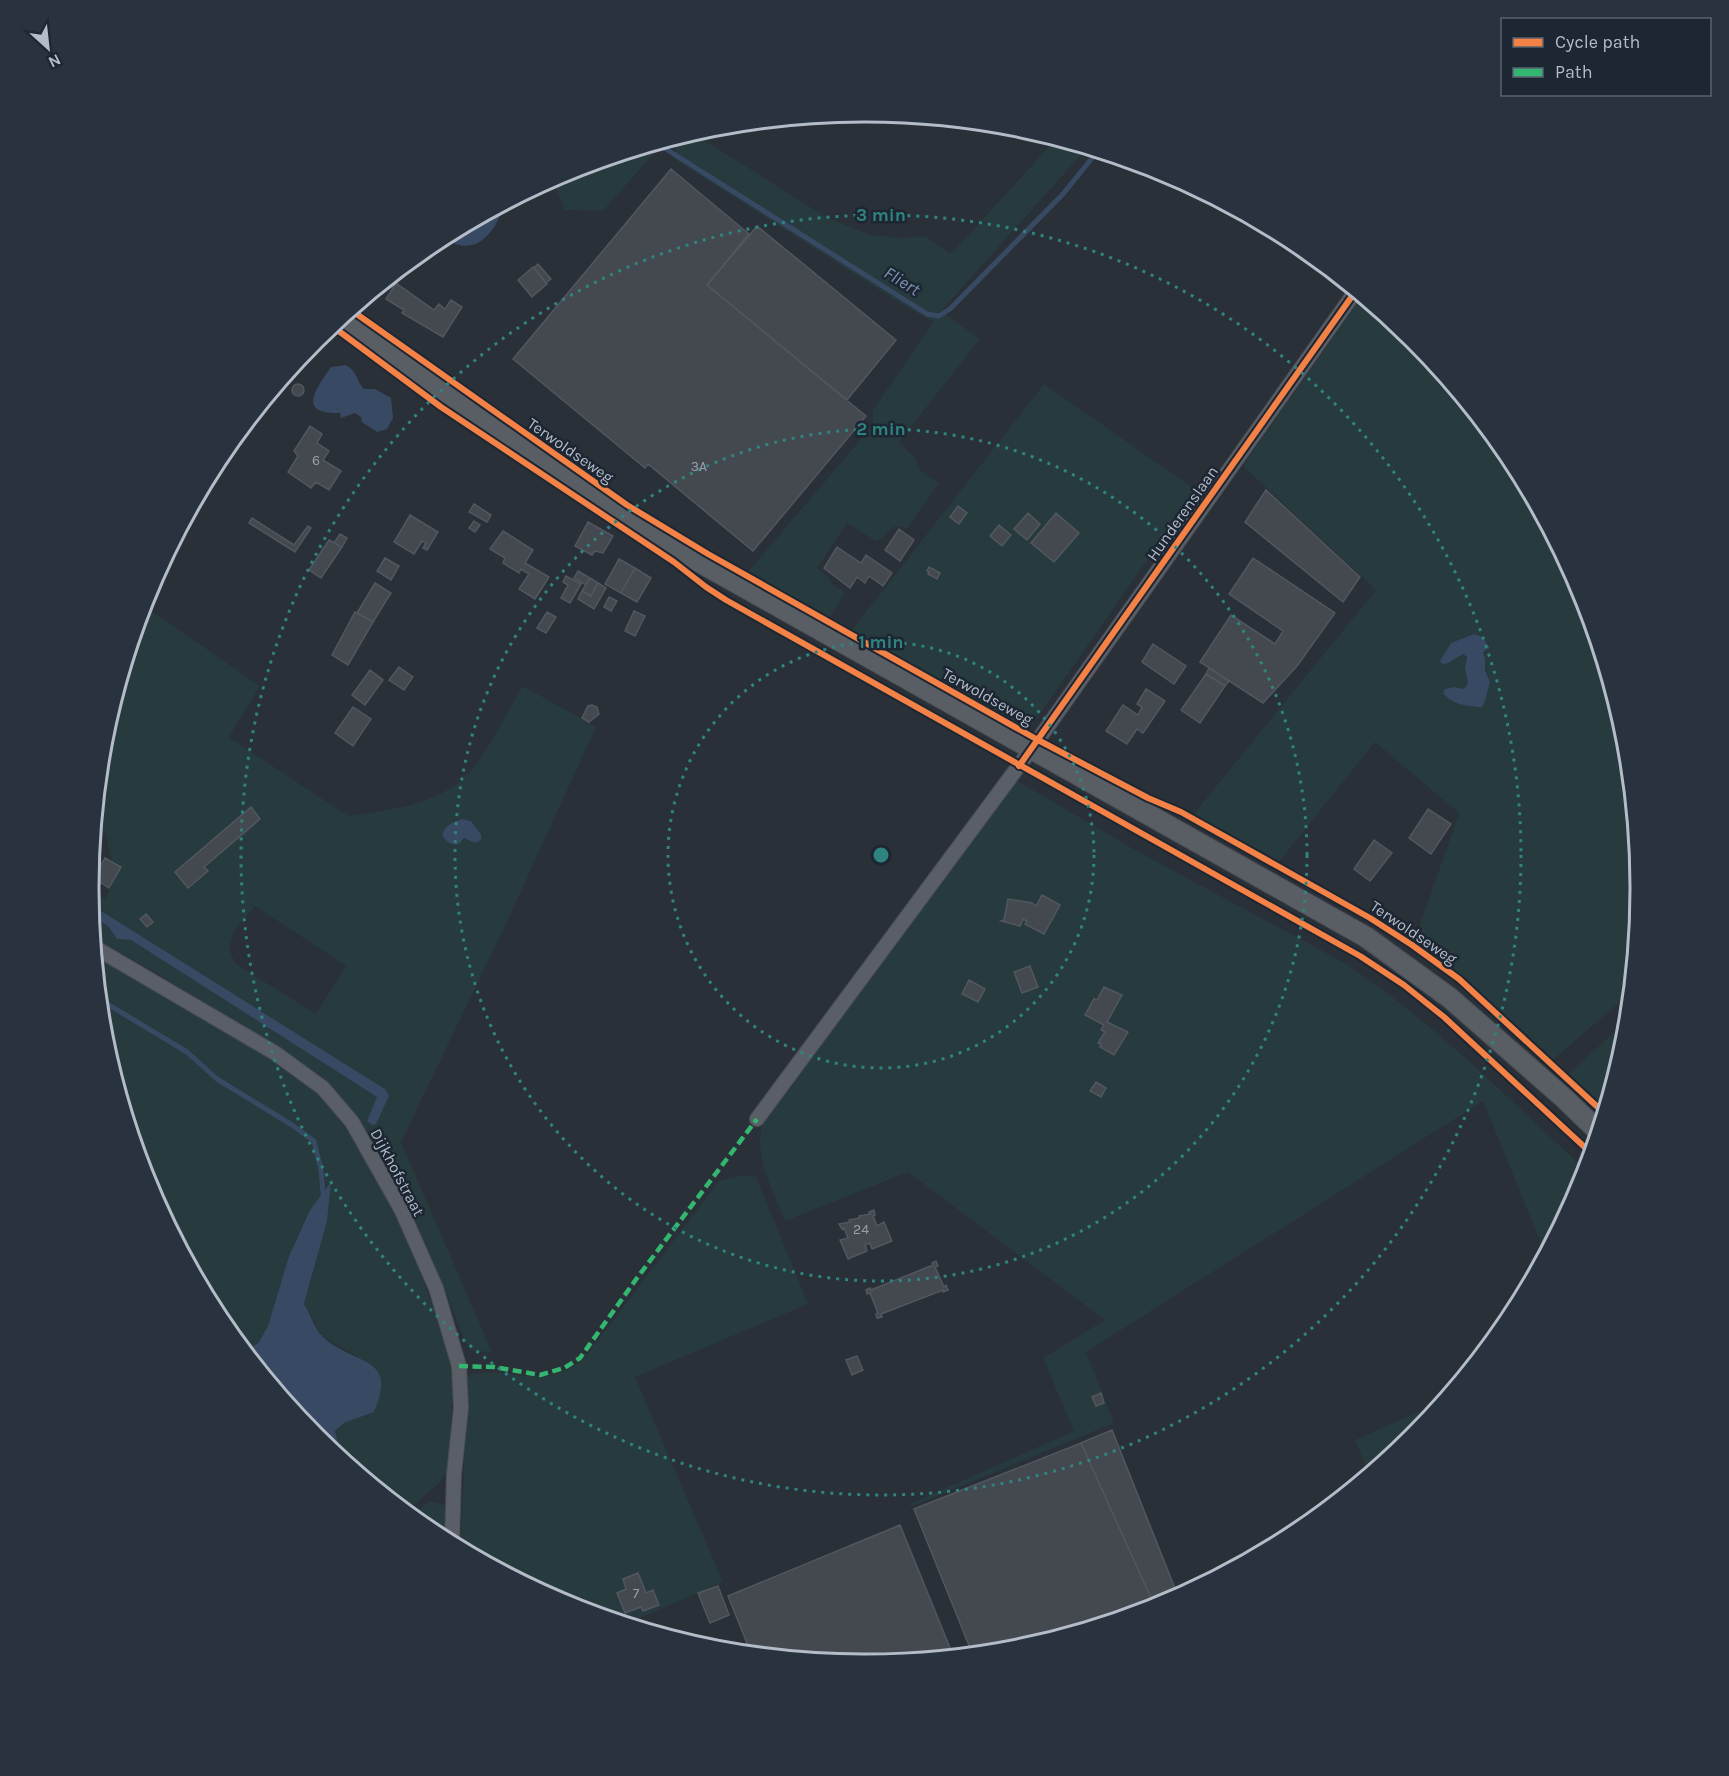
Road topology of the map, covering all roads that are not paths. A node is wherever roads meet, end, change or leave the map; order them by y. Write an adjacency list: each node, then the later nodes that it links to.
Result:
1 (1351, 297): 3 (street, Hunderenslaan)
2 (348, 323): 3 (main road, Terwoldseweg)
3 (1031, 750): 5 (street, Terwoldseweg); 6 (main road, Terwoldseweg)
4 (102, 952): 7 (street, Dijkhofstraat)
5 (757, 1119)
6 (1592, 1125)
7 (452, 1532)

